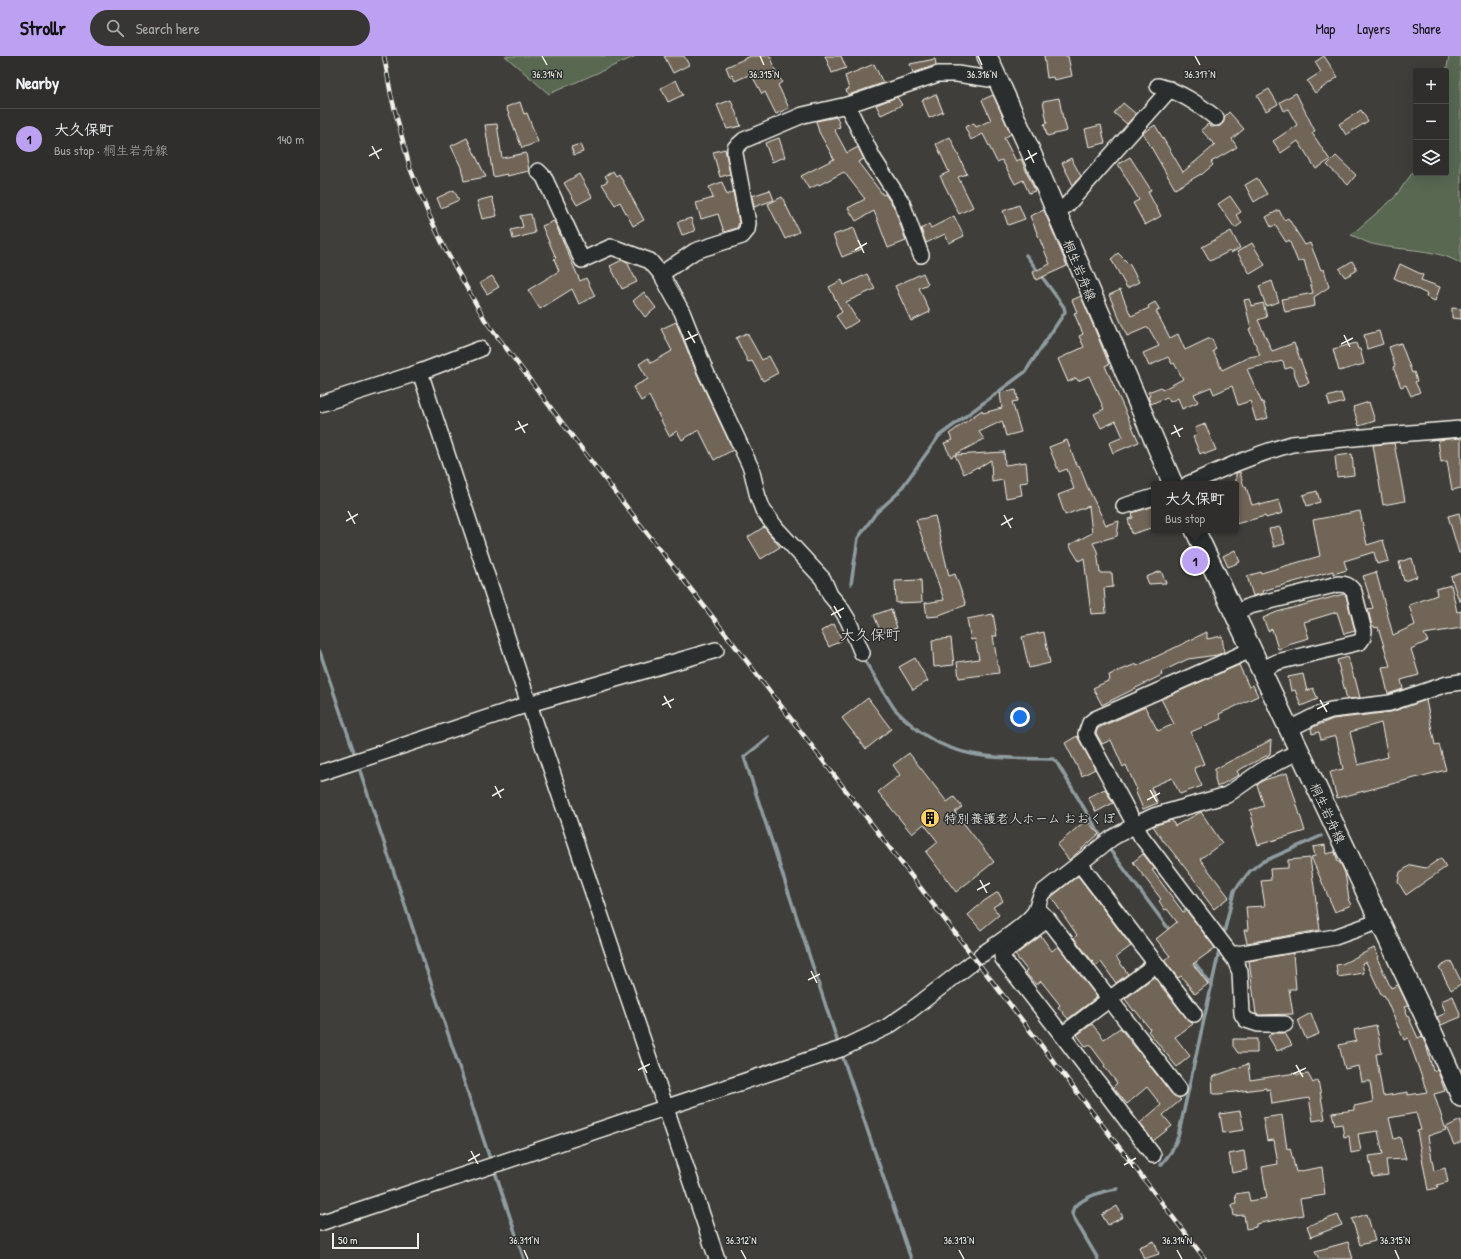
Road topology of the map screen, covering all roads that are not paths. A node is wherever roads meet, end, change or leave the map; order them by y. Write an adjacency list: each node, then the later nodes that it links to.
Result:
1 (987, 56): 2 (main road, 桐生岩舟線)
2 (998, 78): 3 (street); 6 (main road, 桐生岩舟線)
3 (847, 106): 7 (street); 8 (street)
4 (1216, 118): 6 (street)
5 (538, 171): 8 (street)
6 (1055, 212): 13 (main road, 桐生岩舟線)
7 (921, 255)
8 (661, 274): 21 (street)
9 (480, 349): 10 (street)
10 (420, 372): 11 (street); 24 (street)
11 (320, 404)
12 (1461, 430): 14 (street)
13 (1172, 481)
14 (1195, 481)
15 (1151, 498): 16 (street)
16 (1124, 506)
17 (1195, 533): 18 (main road, 桐生岩舟線)
18 (1234, 613): 20 (main road, 桐生岩舟線); 22 (street)
19 (716, 650): 24 (street)
20 (1251, 650): 22 (main road, 桐生岩舟線); 28 (street)
21 (862, 653)
22 (1261, 670): 25 (main road, 桐生岩舟線)
23 (1461, 682): 25 (street)
24 (529, 704): 27 (street); 40 (street)
25 (1288, 729): 26 (main road, 桐生岩舟線)
26 (1299, 751): 28 (street); 31 (main road, 桐生岩舟線)
27 (320, 773)
28 (1135, 825): 29 (street); 32 (street)
29 (1080, 864): 30 (street); 33 (street)
30 (1042, 915): 34 (street); 37 (street); 40 (street)
31 (1380, 921): 32 (street); 39 (main road, 桐生岩舟線)
32 (1231, 955): 36 (street)
33 (1156, 964): 34 (street); 35 (street)
34 (1108, 999): 37 (street); 38 (street)
35 (1194, 1014)
36 (1285, 1024)
37 (1062, 1035): 41 (street)
38 (1179, 1088)
39 (1461, 1097)
40 (666, 1108): 42 (street); 43 (street)
41 (1153, 1155)
42 (320, 1223)
43 (717, 1259)

